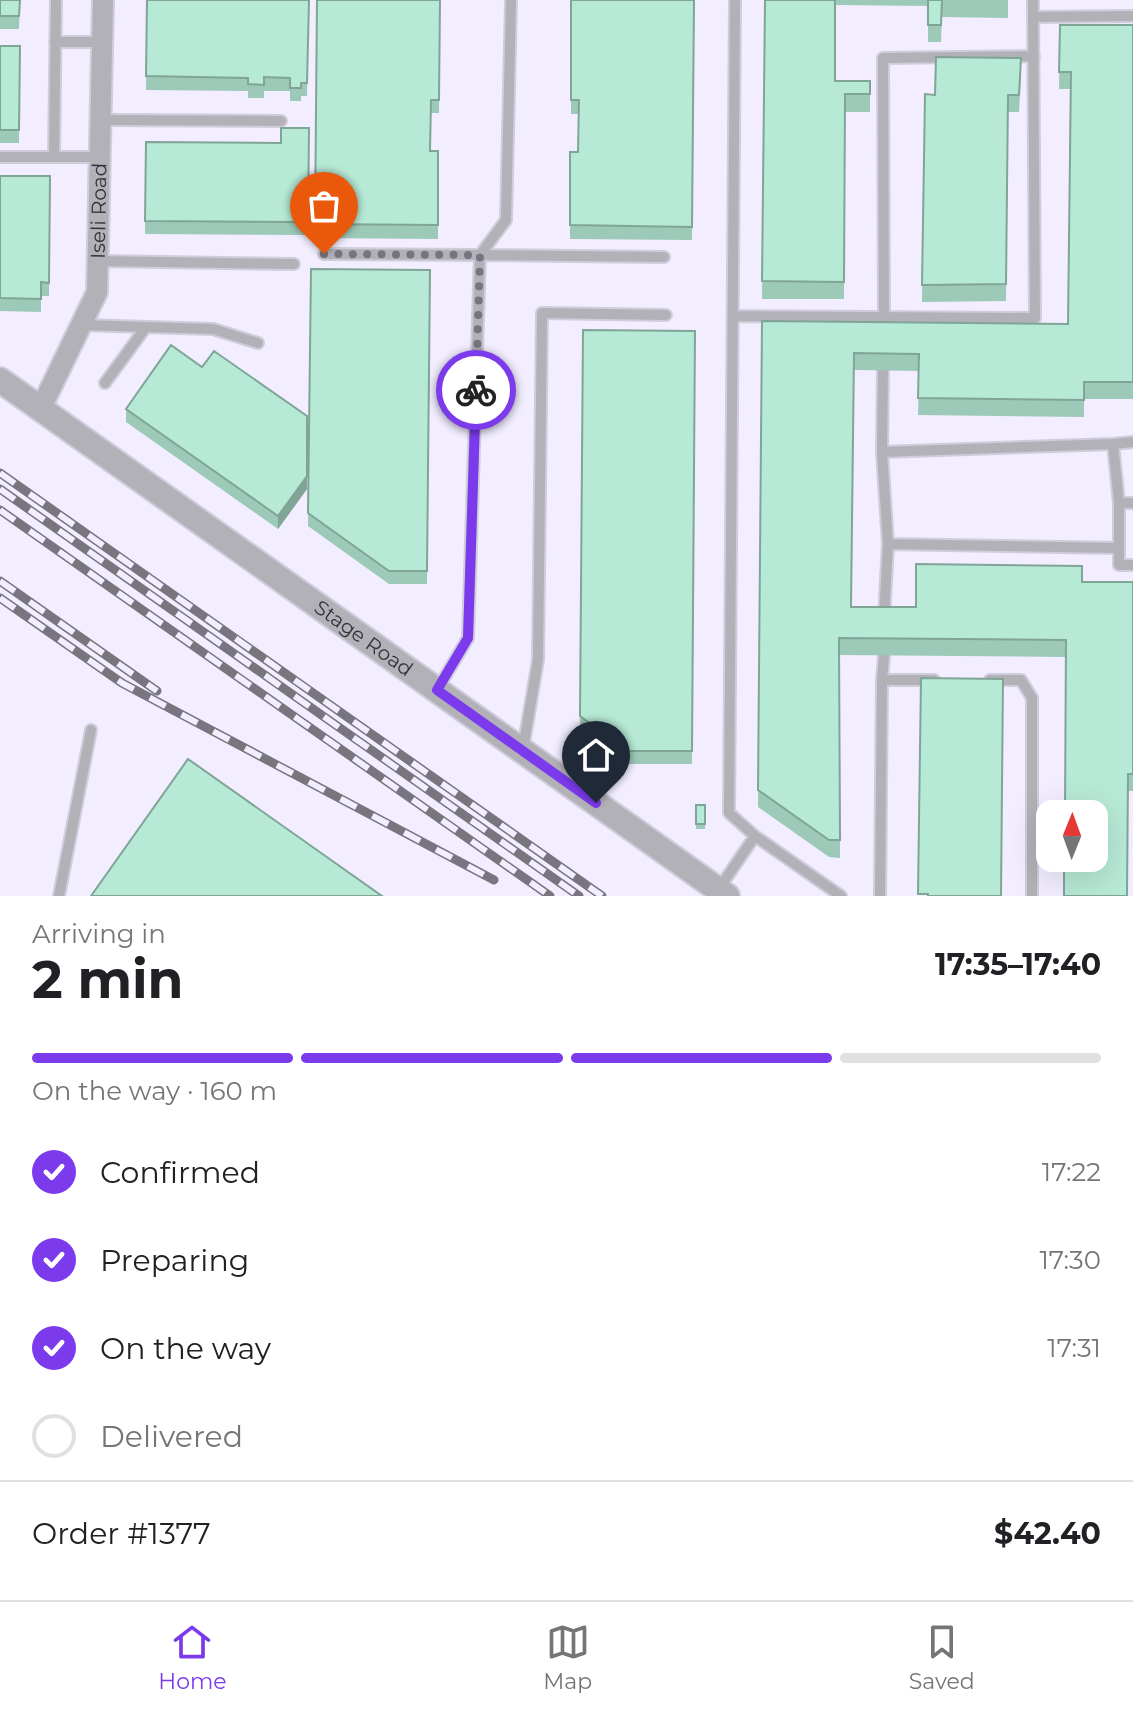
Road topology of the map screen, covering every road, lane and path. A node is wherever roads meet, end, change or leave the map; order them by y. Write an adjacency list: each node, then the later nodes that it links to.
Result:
1 (56, 0): 8 (lane)
2 (103, 0): 9 (street, Iseli Road)
3 (511, 0): 17 (lane)
4 (735, 0): 22 (lane)
5 (1033, 0): 7 (lane)
6 (1133, 16): 7 (lane)
7 (1033, 17): 10 (lane)
8 (55, 42): 9 (lane); 14 (lane)
9 (102, 42): 11 (street, Iseli Road)
10 (1034, 56): 23 (lane); 23 (lane)
11 (100, 120): 12 (lane); 15 (street, Iseli Road)
12 (281, 121)
13 (0, 157): 14 (lane)
14 (54, 157): 15 (lane)
15 (100, 157): 19 (street, Iseli Road)
16 (324, 254): 17 (lane)
17 (480, 255): 18 (lane); 45 (lane)
18 (664, 257)
19 (98, 261): 20 (lane); 24 (street, Iseli Road)
20 (294, 264)
21 (666, 315): 47 (lane)
22 (733, 316): 23 (lane); 48 (lane)
23 (884, 317): 26 (lane)
24 (82, 325): 25 (lane); 31 (street, Iseli Road)
25 (146, 327): 27 (lane); 30 (lane)
26 (883, 339)
27 (258, 343)
28 (883, 370): 34 (lane)
29 (0, 380): 31 (street, Stage Road)
30 (105, 383)
31 (41, 408): 45 (street, Stage Road)
32 (1133, 442): 33 (lane)
33 (1113, 444): 34 (lane); 35 (lane)
34 (882, 452): 37 (lane)
35 (1119, 503): 36 (lane); 38 (lane)
36 (1133, 503)
37 (888, 544): 38 (lane); 40 (lane)
38 (1118, 548): 39 (lane)
39 (1133, 565)
40 (884, 624)
41 (884, 656): 42 (lane)
42 (882, 680): 43 (lane); 52 (lane)
43 (944, 680)
44 (975, 680): 53 (lane)
45 (437, 690): 47 (street, Stage Road)
46 (91, 730): 50 (lane)
47 (523, 751): 49 (street, Stage Road)
48 (755, 836): 49 (lane); 51 (lane)
49 (722, 893)
50 (59, 896)
51 (841, 896)
52 (880, 896)
53 (1032, 896)

